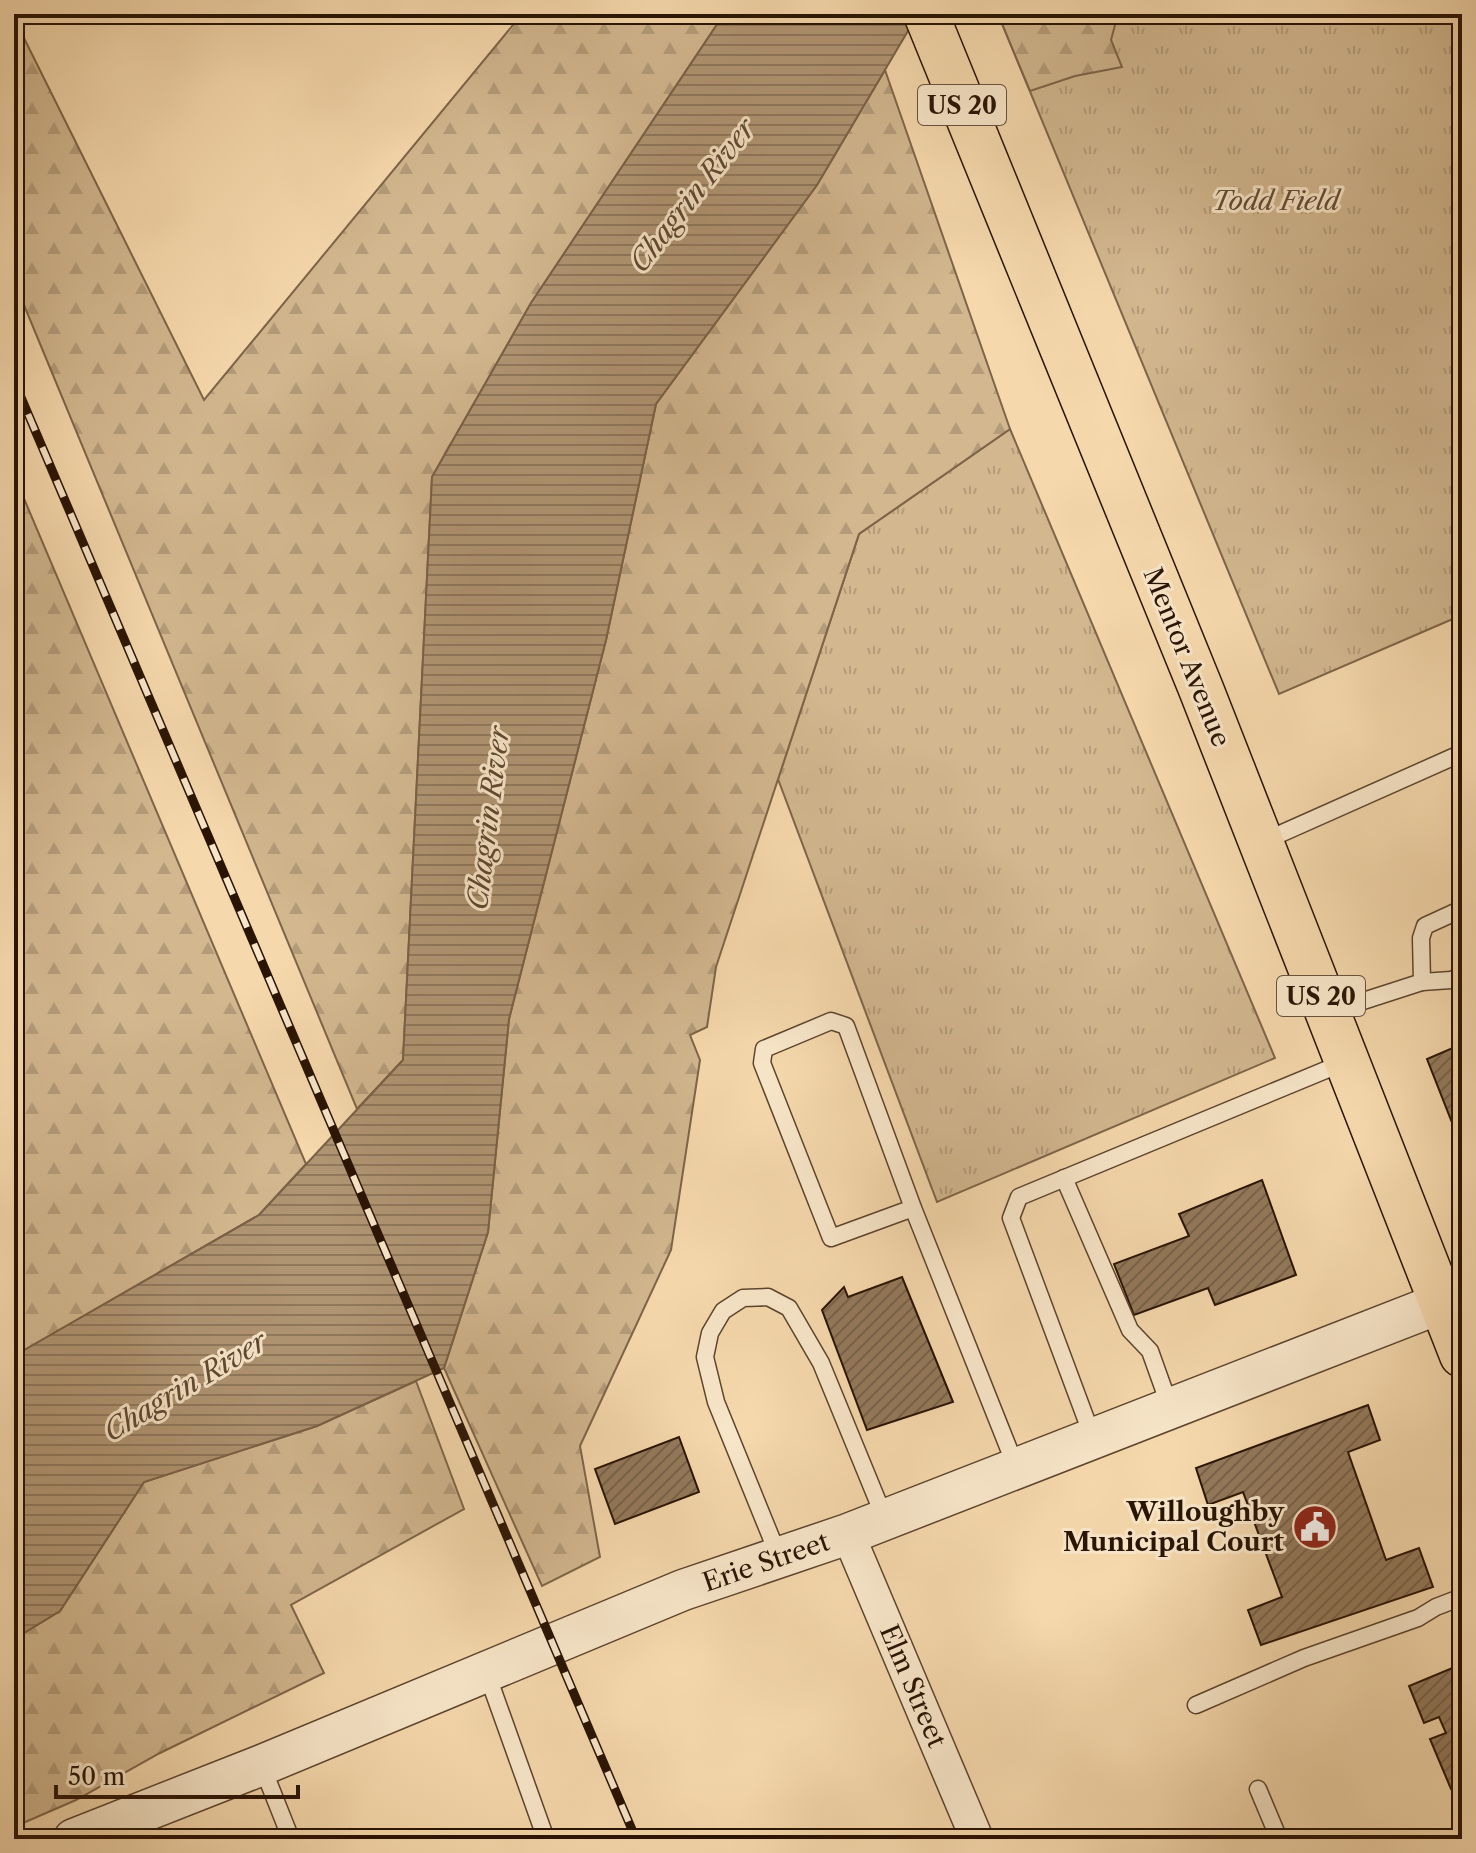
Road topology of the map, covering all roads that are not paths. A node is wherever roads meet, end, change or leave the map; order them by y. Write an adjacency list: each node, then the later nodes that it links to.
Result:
1 (926, 14): 3 (main road, Mentor Avenue / US 20)
2 (1462, 753): 3 (lane)
3 (1261, 843): 7 (main road, Mentor Avenue / US 20)
4 (1462, 909): 6 (lane)
5 (1462, 976): 6 (lane)
6 (1422, 982): 7 (lane)
7 (1327, 1013): 8 (main road, Mentor Avenue / US 20)
8 (1347, 1061): 9 (lane); 11 (main road, Mentor Avenue / US 20)
9 (1064, 1178): 13 (lane); 14 (lane)
10 (913, 1208): 10 (lane); 15 (lane)
11 (1452, 1299): 12 (main road, Mentor Avenue); 13 (street, Erie Street)
12 (1462, 1355)
13 (1170, 1408): 14 (street, Erie Street)
14 (1093, 1438): 15 (street, Erie Street)
15 (1016, 1467): 16 (street, Erie Street)
16 (885, 1519): 17 (street, Erie Street); 18 (lane)
17 (848, 1534): 18 (street, Erie Street); 27 (street, Elm Street)
18 (779, 1557): 20 (street, Erie Street)
19 (1462, 1597): 21 (lane)
20 (486, 1671): 22 (street, Erie Street); 26 (lane)
21 (1196, 1705)
22 (262, 1765): 24 (street, Erie Street); 25 (lane)
23 (1258, 1789): 28 (lane)
24 (74, 1839)
25 (291, 1839)
26 (546, 1839)
27 (977, 1839)
28 (1279, 1839)

